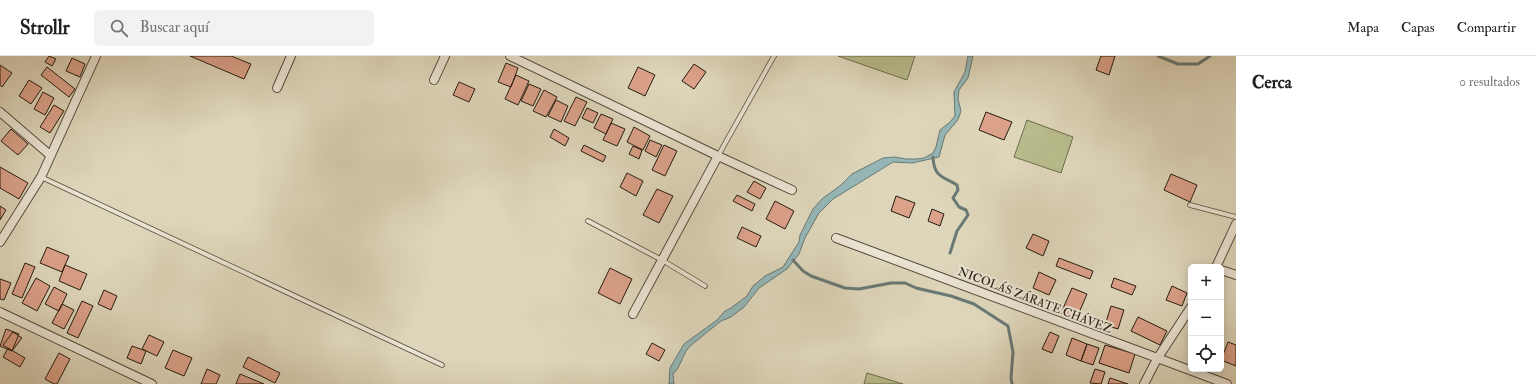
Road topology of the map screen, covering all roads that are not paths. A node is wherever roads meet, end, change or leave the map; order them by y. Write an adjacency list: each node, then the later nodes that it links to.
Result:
1 (96, 56): 9 (street)
2 (291, 56): 7 (street)
3 (445, 56): 6 (street)
4 (510, 56): 10 (street)
5 (774, 56): 10 (lane)
6 (434, 80)
7 (276, 88)
8 (0, 112): 9 (street)
9 (50, 155): 11 (street)
10 (718, 156): 12 (street); 19 (street)
11 (41, 177): 18 (street); 28 (lane)
12 (792, 190)
13 (1190, 205): 14 (lane)
14 (1236, 218)
15 (588, 221): 19 (lane)
16 (1236, 224): 20 (street)
17 (836, 238): 27 (street, NICOLÁS ZÁRATE CHÁVEZ)
18 (0, 242)
19 (662, 260): 23 (lane); 26 (street)
20 (1217, 264)
21 (1224, 271): 22 (street)
22 (1236, 276)
23 (705, 286)
24 (0, 312): 29 (street)
25 (1188, 312): 27 (street)
26 (633, 314)
27 (1157, 359): 30 (street); 31 (street, NICOLÁS ZÁRATE CHÁVEZ)
28 (442, 365)
29 (152, 384)
30 (1144, 384)
31 (1227, 384)

